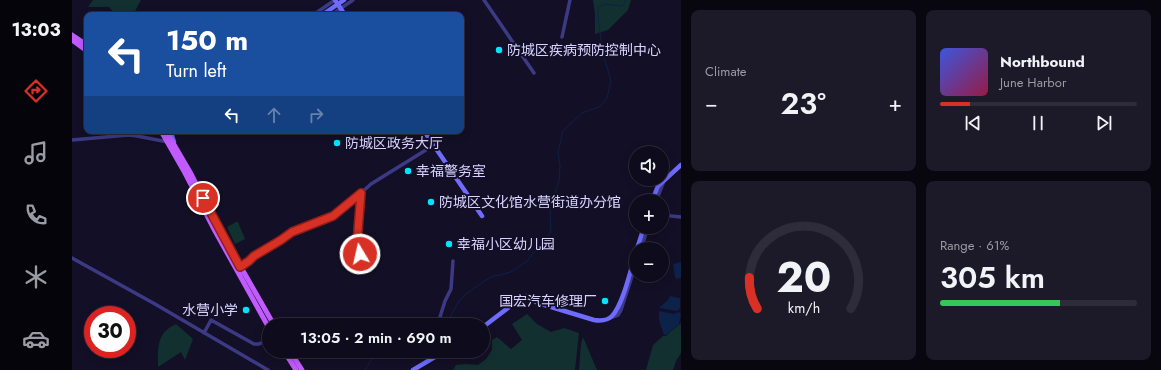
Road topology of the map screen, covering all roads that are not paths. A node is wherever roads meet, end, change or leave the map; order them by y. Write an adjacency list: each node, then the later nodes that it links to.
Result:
1 (344, 0): 5 (street)
2 (353, 0): 5 (street)
3 (484, 0): 13 (street)
4 (570, 0): 9 (street)
5 (338, 4): 6 (street); 7 (street)
6 (320, 12)
7 (326, 12)
8 (72, 35): 11 (main road)
9 (562, 37)
10 (72, 40): 12 (main road)
11 (84, 43)
12 (84, 49)
13 (534, 73)
14 (164, 134): 19 (main road)
15 (168, 134): 21 (main road)
16 (172, 134): 21 (street)
17 (426, 134): 20 (street)
18 (72, 140): 19 (street)
19 (168, 142): 25 (main road)
20 (434, 145): 24 (street); 26 (street)
21 (175, 146): 25 (main road)
22 (681, 166): 23 (street)
23 (669, 176)
24 (361, 193): 29 (street); 32 (street)
25 (201, 199): 32 (main road); 35 (main road)
26 (482, 216)
27 (669, 216): 28 (street)
28 (681, 218)
29 (360, 254)
30 (72, 258): 40 (street)
31 (453, 261): 37 (street)
32 (240, 267): 36 (main road)
33 (629, 273): 38 (street)
34 (630, 282): 38 (street)
35 (264, 318)
36 (270, 318)
37 (442, 318)
38 (609, 318): 39 (street)
39 (490, 322)
40 (204, 333): 41 (street); 46 (street)
41 (262, 342)
42 (288, 358): 47 (main road)
43 (294, 358): 48 (main road)
44 (434, 358): 45 (street)
45 (416, 369)
46 (268, 370)
47 (296, 370)
48 (302, 370)

